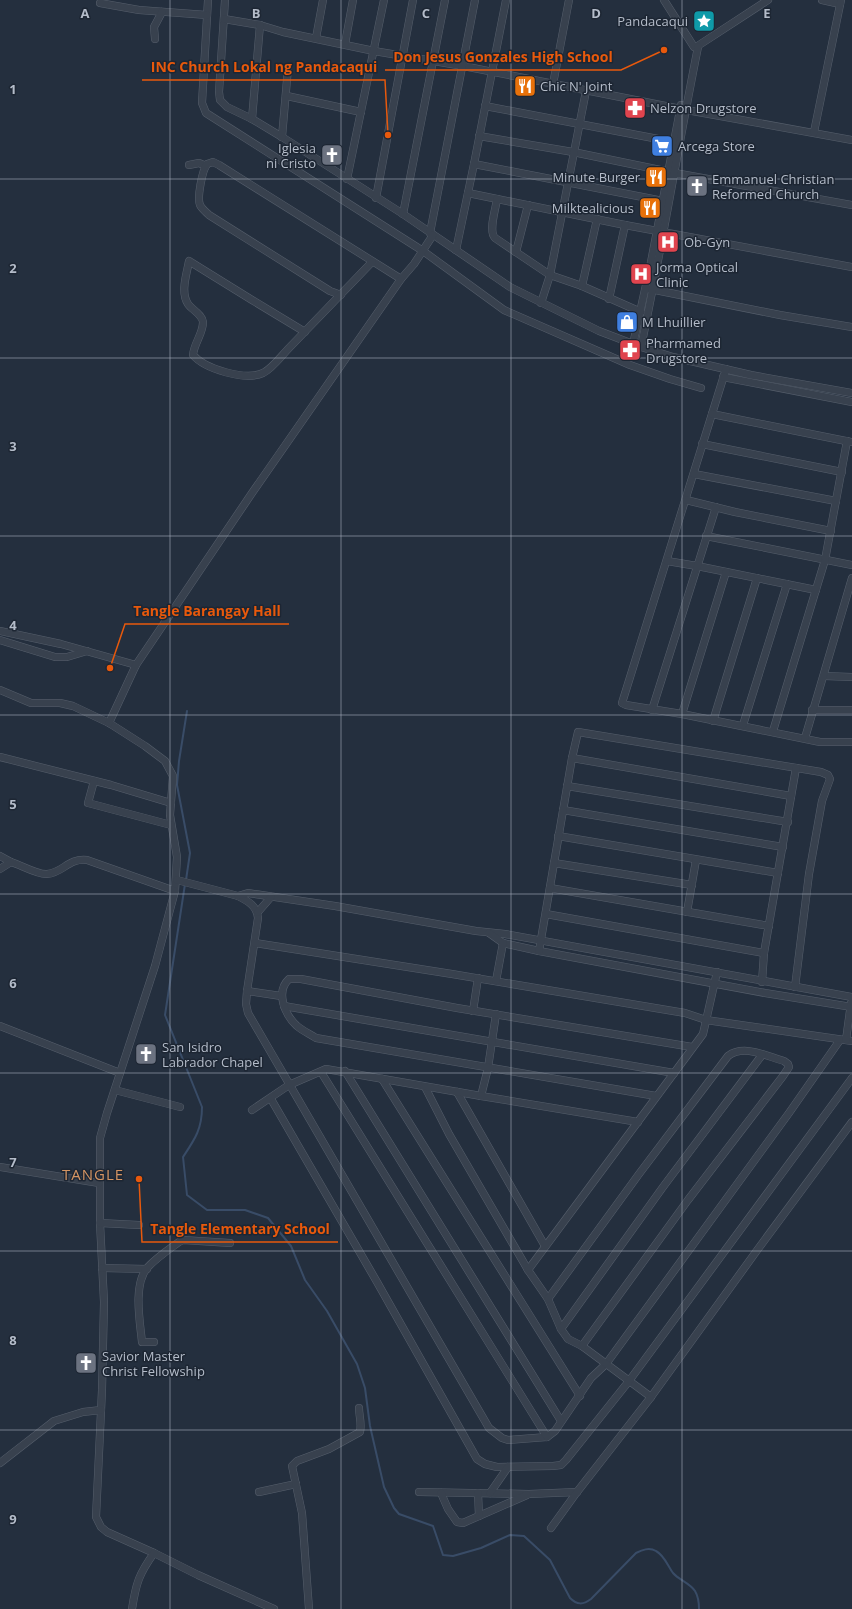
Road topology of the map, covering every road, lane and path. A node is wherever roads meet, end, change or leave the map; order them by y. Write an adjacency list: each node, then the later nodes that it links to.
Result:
1 (208, 0): 17 (street)
2 (225, 0): 18 (street)
3 (323, 0): 20 (street)
4 (353, 0): 22 (street)
5 (384, 0): 24 (street)
6 (413, 0): 25 (street)
7 (445, 0): 26 (street)
8 (475, 0): 27 (street)
9 (506, 0): 29 (street)
10 (569, 0): 30 (street)
11 (664, 0): 23 (street)
12 (768, 0): 23 (street)
13 (822, 0): 14 (street)
14 (840, 2): 38 (street)
15 (100, 3): 16 (street)
16 (162, 12): 17 (street); 21 (street)
17 (207, 15): 63 (street)
18 (224, 19): 19 (street); 36 (street)
19 (260, 25): 20 (street); 36 (street)
20 (316, 38): 22 (street)
21 (155, 39)
22 (345, 44): 24 (street)
23 (696, 47): 34 (street)
24 (374, 51): 25 (street); 35 (street)
25 (402, 56): 26 (street); 51 (street)
26 (433, 61): 27 (street); 57 (street)
27 (463, 66): 29 (street); 61 (street)
28 (288, 68): 32 (street)
29 (492, 72): 30 (street); 33 (street)
30 (553, 84): 31 (street)
31 (586, 91): 34 (street); 37 (street)
32 (287, 96): 35 (street); 40 (street)
33 (485, 106): 37 (street); 39 (street)
34 (683, 110): 38 (street); 42 (street); 47 (street)
35 (362, 112): 48 (street)
36 (252, 119): 40 (street)
37 (580, 123): 42 (street); 43 (street)
38 (814, 132): 41 (street)
39 (480, 136): 43 (street); 44 (street)
40 (282, 137): 48 (street)
41 (852, 140)
42 (674, 142): 47 (street)
43 (573, 152): 47 (street); 49 (street)
44 (474, 164): 49 (street); 50 (street)
45 (189, 165): 46 (street)
46 (206, 166): 65 (street); 71 (street)
47 (672, 172): 53 (street); 55 (street); 60 (street)
48 (347, 179): 51 (street)
49 (568, 182): 53 (street); 56 (street)
50 (468, 193): 52 (street); 62 (street)
51 (376, 198): 57 (street)
52 (497, 199): 54 (street); 64 (street)
53 (663, 201): 60 (street)
54 (528, 205): 56 (street); 64 (street)
55 (852, 205)
56 (562, 212): 58 (street); 67 (street)
57 (403, 214): 61 (street)
58 (597, 219): 59 (street); 69 (street)
59 (625, 225): 60 (street); 72 (street)
60 (661, 232): 66 (street); 70 (street)
61 (431, 234): 62 (street); 63 (street)
62 (456, 250): 73 (street)
63 (423, 251): 68 (street); 82 (street)
64 (516, 252): 67 (street)
65 (372, 262): 68 (street); 71 (street)
66 (852, 267)
67 (550, 275): 69 (street); 73 (street)
68 (401, 279): 107 (street)
69 (582, 286): 72 (street)
70 (649, 288): 74 (street); 75 (street); 78 (street)
71 (341, 295): 76 (street)
72 (609, 299): 74 (street)
73 (541, 303): 77 (street)
74 (641, 312): 77 (street)
75 (852, 327)
76 (305, 332): 76 (street)
77 (633, 344): 78 (street)
78 (641, 347): 79 (street)
79 (726, 369): 80 (street); 81 (street)
80 (723, 377): 81 (street); 85 (street)
81 (750, 378): 83 (street); 84 (street)
82 (702, 388)
83 (852, 393)
84 (852, 402)
85 (712, 414): 86 (street); 87 (street)
86 (850, 442): 88 (street)
87 (702, 444): 88 (street); 89 (street)
88 (842, 472): 91 (street)
89 (694, 474): 90 (street); 91 (street)
90 (686, 500): 92 (street); 96 (street)
91 (836, 501): 93 (street)
92 (716, 507): 93 (street); 94 (street)
93 (831, 531): 95 (street)
94 (706, 536): 95 (street); 98 (street)
95 (825, 560): 97 (street); 103 (street)
96 (667, 561): 98 (street); 111 (street)
97 (852, 565)
98 (697, 566): 99 (street); 111 (street)
99 (726, 572): 100 (street); 114 (street)
100 (757, 578): 102 (street); 115 (street)
101 (852, 578): 108 (street)
102 (787, 584): 103 (street); 117 (street)
103 (816, 590): 118 (street)
104 (0, 631): 106 (street)
105 (0, 640): 106 (street)
106 (87, 651): 107 (street)
107 (136, 665): 116 (street)
108 (824, 676): 109 (street); 112 (street)
109 (852, 677)
110 (0, 690): 116 (street)
111 (652, 710): 114 (street)
112 (812, 710): 113 (street); 119 (street)
113 (852, 710)
114 (682, 714): 115 (street)
115 (713, 720): 117 (street)
116 (109, 723): 127 (street)
117 (743, 725): 118 (street)
118 (773, 731): 119 (street)
119 (805, 738): 120 (street)
120 (852, 742)
121 (0, 757): 124 (street)
122 (572, 758): 123 (street); 125 (street); 126 (street)
123 (796, 768): 126 (street); 160 (street)
124 (94, 781): 127 (street); 130 (street)
125 (567, 786): 128 (street); 129 (street)
126 (792, 796): 129 (street)
127 (171, 803): 130 (street)
128 (563, 810): 131 (street); 132 (street)
129 (788, 822): 132 (street)
130 (171, 825): 139 (street)
131 (558, 836): 134 (street); 136 (street)
132 (783, 847): 138 (street)
133 (0, 856): 135 (street)
134 (696, 860): 138 (street); 140 (street)
135 (11, 862): 137 (street); 142 (street)
136 (554, 863): 140 (street); 141 (street)
137 (0, 869)
138 (778, 873): 148 (street)
139 (183, 882): 142 (street); 143 (street)
140 (692, 885): 146 (street)
141 (550, 888): 146 (street); 147 (street)
142 (175, 891): 177 (street)
143 (238, 896): 144 (street); 145 (street)
144 (271, 897): 145 (street); 149 (street)
145 (258, 912): 151 (street)
146 (687, 912): 148 (street)
147 (546, 914): 150 (street); 154 (street)
148 (769, 926): 154 (street)
149 (487, 932): 150 (street); 152 (street)
150 (541, 942): 153 (street); 155 (street)
151 (255, 943): 156 (street); 161 (street)
152 (503, 943): 153 (street); 157 (street)
153 (539, 950): 159 (street)
154 (764, 953): 158 (street)
155 (717, 972): 158 (street); 159 (street)
156 (478, 978): 157 (street); 166 (street)
157 (496, 981): 168 (street)
158 (762, 982): 160 (street)
159 (715, 984): 165 (street); 168 (street)
160 (794, 987): 163 (street)
161 (247, 991): 162 (street); 181 (street)
162 (281, 996): 164 (street); 166 (street)
163 (852, 997): 165 (street)
164 (284, 1006): 171 (street); 174 (street)
165 (851, 1007): 170 (street)
166 (473, 1011): 167 (street)
167 (496, 1014): 171 (street); 172 (street)
168 (706, 1020): 170 (street); 172 (street)
169 (0, 1026): 177 (street)
170 (846, 1040): 205 (street)
171 (492, 1041): 174 (street); 178 (street)
172 (692, 1047): 178 (street)
173 (762, 1055): 201 (street); 202 (street); 204 (street)
174 (488, 1068): 185 (street); 186 (street)
175 (345, 1071): 176 (street); 180 (street); 211 (street)
176 (321, 1072): 181 (street); 212 (street)
177 (120, 1073): 183 (street)
178 (674, 1073): 186 (street)
179 (852, 1078): 206 (street)
180 (382, 1079): 182 (street); 207 (street)
181 (290, 1086): 187 (street); 212 (street)
182 (425, 1087): 184 (street); 200 (street)
183 (115, 1090): 188 (street); 193 (street)
184 (457, 1092): 185 (street); 197 (street)
185 (481, 1096): 190 (street)
186 (656, 1096): 190 (street)
187 (270, 1099): 189 (street); 214 (street)
188 (180, 1107)
189 (252, 1110)
190 (638, 1122): 197 (street)
191 (852, 1122): 208 (street)
192 (0, 1167): 193 (street)
193 (99, 1183): 194 (street)
194 (100, 1223): 195 (street); 198 (street)
195 (139, 1225)
196 (230, 1243): 199 (street)
197 (545, 1246): 200 (street)
198 (102, 1268): 199 (street); 210 (street)
199 (147, 1269): 203 (street)
200 (528, 1270): 201 (street)
201 (548, 1299): 202 (street)
202 (561, 1329): 204 (street)
203 (154, 1342)
204 (582, 1346): 205 (street)
205 (606, 1364): 206 (street); 207 (street)
206 (629, 1381): 208 (street); 214 (street)
207 (580, 1396): 211 (street)
208 (651, 1397): 218 (street)
209 (359, 1408): 215 (street)
210 (101, 1410): 213 (street); 225 (street)
211 (561, 1420): 212 (street)
212 (546, 1437)
213 (0, 1463)
214 (508, 1466): 221 (street)
215 (296, 1484): 216 (street); 228 (street)
216 (259, 1492)
217 (419, 1492): 219 (street)
218 (577, 1492): 222 (street); 224 (street)
219 (441, 1493): 220 (street); 223 (street)
220 (478, 1493): 221 (street); 223 (street)
221 (490, 1493): 222 (street)
222 (529, 1494): 223 (street)
223 (479, 1516)
224 (551, 1528)
225 (154, 1553): 226 (street); 227 (street)
226 (132, 1609)
227 (274, 1609)
228 (309, 1609)

